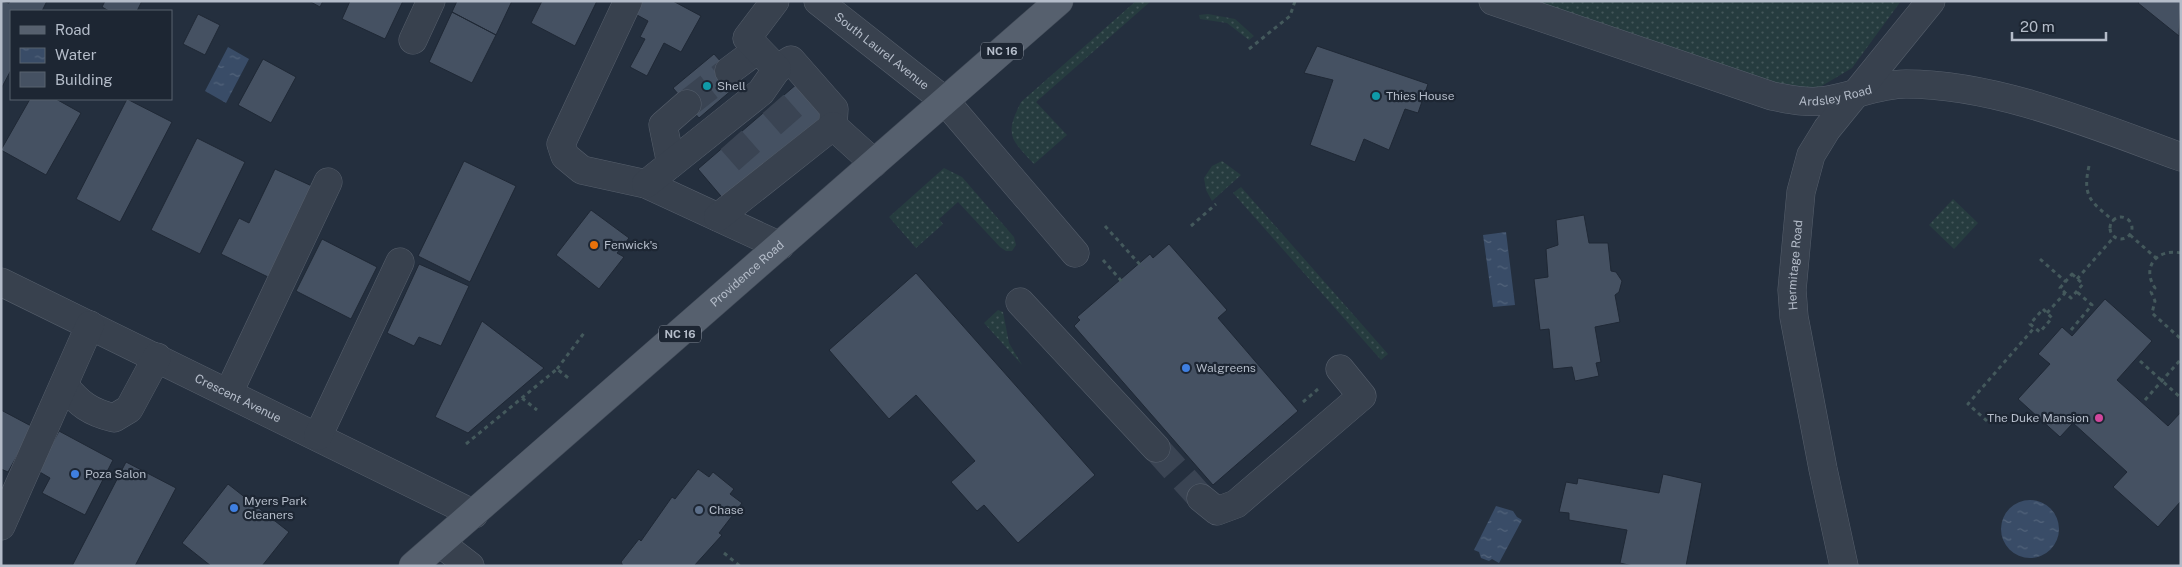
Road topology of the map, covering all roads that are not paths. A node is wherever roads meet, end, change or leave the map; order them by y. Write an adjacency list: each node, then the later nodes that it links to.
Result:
1 (431, 1): 8 (street)
2 (628, 1): 20 (street)
3 (775, 1): 9 (street)
4 (818, 1): 13 (street, South Laurel Avenue)
5 (1059, 1): 13 (main road, Providence Road / NC 16)
6 (1494, 1): 12 (street, Ardsley Road)
7 (1931, 1): 12 (street, Hermitage Road)
8 (413, 40)
9 (757, 50): 10 (street); 11 (street)
10 (777, 70): 15 (street); 18 (street)
11 (729, 71)
12 (1858, 92): 16 (street, Ardsley Road); 40 (street, Hermitage Road)
13 (945, 101): 17 (main road, Providence Road / NC 16); 23 (street, South Laurel Avenue)
14 (687, 104): 18 (street)
15 (833, 126): 17 (street); 21 (street)
16 (2181, 157)
17 (874, 163): 22 (main road, Providence Road / NC 16)
18 (671, 164): 20 (street)
19 (328, 182): 31 (street)
20 (646, 184): 21 (street)
21 (718, 217): 22 (street)
22 (780, 246): 35 (main road, Providence Road / NC 16)
23 (1087, 254)
24 (400, 262): 32 (street)
25 (1, 282): 27 (street, Crescent Avenue)
26 (1020, 302): 33 (street)
27 (90, 325): 28 (street, Crescent Avenue); 30 (street)
28 (157, 357): 30 (street); 31 (street, Crescent Avenue)
29 (1340, 369): 34 (street)
30 (64, 385): 36 (street)
31 (229, 392): 32 (street, Crescent Avenue)
32 (318, 436): 35 (street, Crescent Avenue)
33 (1156, 448)
34 (1201, 498)
35 (474, 514): 37 (main road, Providence Road / NC 16)
36 (1, 526)
37 (440, 543): 38 (main road, Providence Road / NC 16); 39 (street)
38 (413, 566)
39 (470, 566)
40 (1844, 566)

